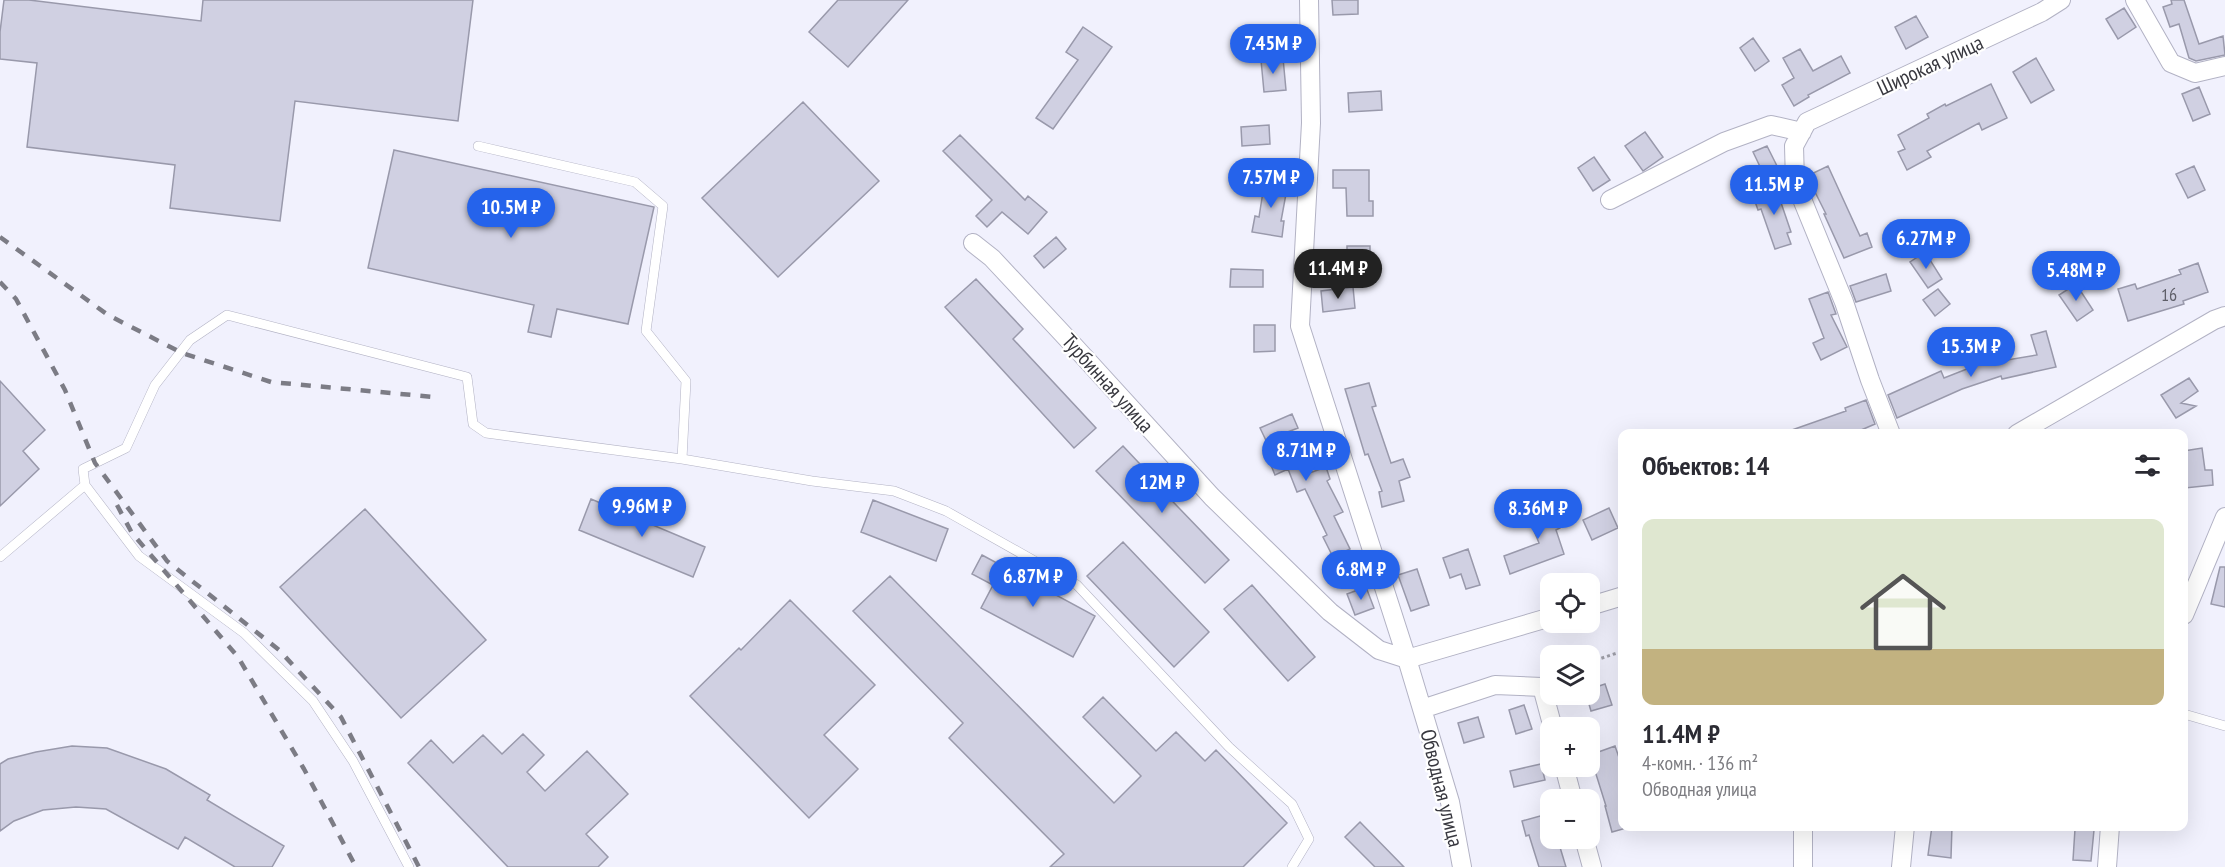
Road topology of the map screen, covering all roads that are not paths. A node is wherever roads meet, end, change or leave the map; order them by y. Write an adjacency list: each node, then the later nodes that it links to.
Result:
1 (1309, 0): 20 (street, Обводная улица)
2 (2061, 0): 5 (street, Широкая улица)
3 (2135, 0): 4 (street)
4 (2225, 66)
5 (1802, 132): 7 (street); 10 (street)
6 (478, 146): 12 (lane)
7 (1610, 200)
8 (973, 243): 20 (street, Турбинная улица)
9 (2225, 316): 11 (street)
10 (1889, 429)
11 (2025, 429)
12 (682, 459): 13 (lane); 30 (lane)
13 (85, 485): 15 (lane); 29 (lane)
14 (2225, 517): 18 (street)
15 (0, 557)
16 (1618, 598): 17 (street)
17 (1600, 603)
18 (2188, 605)
19 (1540, 620): 20 (street)
20 (1407, 659): 21 (street, Обводная улица)
21 (1422, 709): 23 (street, Обводная улица); 31 (street, Обводная улица)
22 (2188, 715): 24 (lane)
23 (1550, 717)
24 (2225, 726)
25 (1803, 831): 33 (street)
26 (1905, 831): 34 (street)
27 (2110, 831): 35 (street)
28 (1587, 849): 32 (street)
29 (409, 867)
30 (1292, 867)
31 (1462, 867)
32 (1592, 867)
33 (1803, 867)
34 (1901, 867)
35 (2107, 867)

